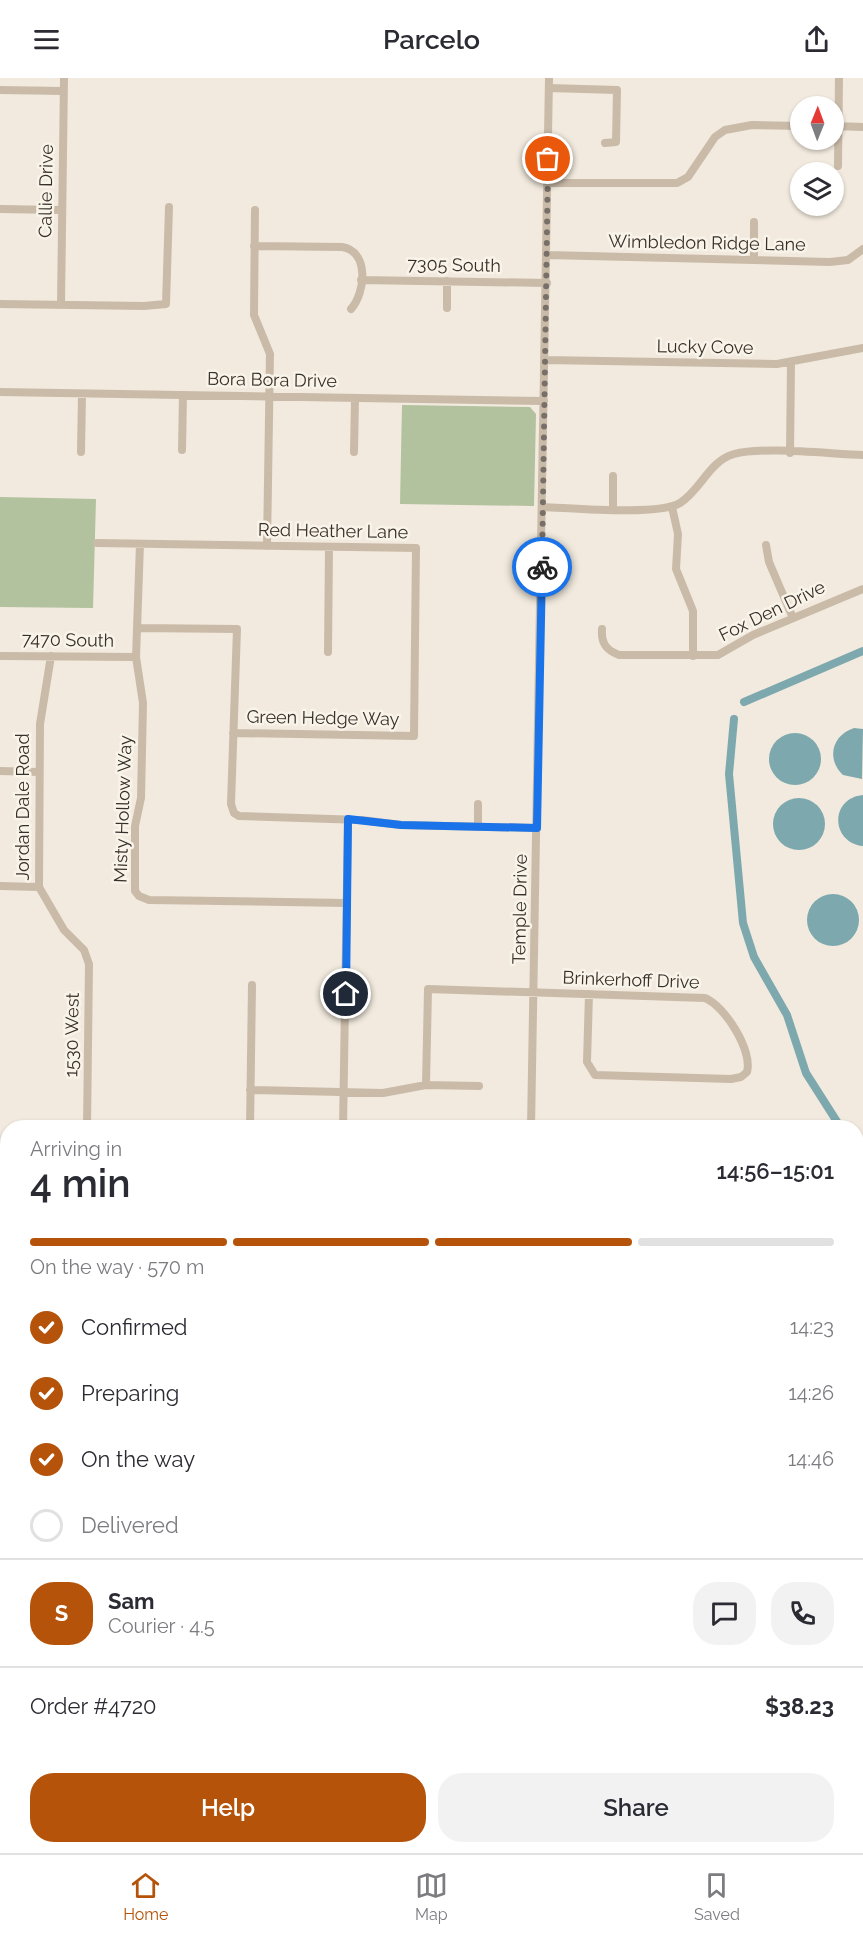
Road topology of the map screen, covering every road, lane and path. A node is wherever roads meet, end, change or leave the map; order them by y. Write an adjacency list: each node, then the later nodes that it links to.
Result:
1 (64, 78): 8 (street, Callie Drive)
2 (549, 78): 5 (street, Temple Drive)
3 (602, 78): 6 (street)
4 (839, 78): 9 (street)
5 (549, 88): 6 (street); 14 (street, Temple Drive)
6 (602, 89): 13 (street)
7 (0, 90): 8 (street)
8 (63, 91): 17 (street, Callie Drive)
9 (838, 96)
10 (790, 126): 14 (street)
11 (844, 126): 12 (street)
12 (863, 127)
13 (605, 143)
14 (547, 183): 22 (street, Temple Drive)
15 (169, 207): 28 (street)
16 (0, 209): 17 (street)
17 (62, 210): 28 (street, Callie Drive)
18 (255, 210): 20 (street)
19 (754, 222): 23 (street)
20 (254, 246): 24 (street); 37 (street)
21 (863, 249): 23 (street, Wimbledon Ridge Lane)
22 (547, 255): 23 (street, Wimbledon Ridge Lane); 26 (street, Temple Drive)
23 (754, 260)
24 (361, 280): 25 (street, 7305 South); 30 (street)
25 (447, 281): 26 (street, 7305 South); 29 (street)
26 (547, 283): 32 (street, Temple Drive)
27 (0, 304): 28 (street)
28 (61, 305)
29 (447, 308)
30 (351, 309)
31 (863, 348): 33 (street, Lucky Cove)
32 (545, 360): 33 (street, Lucky Cove); 39 (street, Temple Drive)
33 (791, 363): 43 (street)
34 (0, 393): 35 (street, Bora Bora Drive)
35 (82, 394): 36 (street, Bora Bora Drive); 41 (street)
36 (183, 395): 37 (street, Bora Bora Drive); 40 (street)
37 (269, 397): 38 (street, Bora Bora Drive); 52 (street)
38 (355, 398): 39 (street, Bora Bora Drive); 42 (street)
39 (544, 401): 46 (street, Temple Drive)
40 (182, 450)
41 (81, 452)
42 (354, 452)
43 (790, 453): 44 (street); 47 (street)
44 (863, 454)
45 (613, 476): 48 (street)
46 (543, 507): 48 (street); 70 (street, Temple Drive)
47 (672, 507): 48 (street); 61 (street)
48 (613, 508)
49 (97, 543): 50 (street, Red Heather Lane)
50 (140, 544): 52 (street, Red Heather Lane); 56 (street)
51 (766, 545): 55 (street)
52 (267, 546): 53 (street, Red Heather Lane)
53 (329, 547): 58 (street); 64 (street, Red Heather Lane)
54 (863, 589): 55 (street, Fox Den Drive)
55 (793, 618): 61 (street, Fox Den Drive)
56 (138, 628): 62 (street); 63 (street)
57 (602, 629): 61 (street, Fox Den Drive)
58 (328, 652)
59 (0, 656): 60 (street, 7470 South)
60 (51, 656): 62 (street, 7470 South); 66 (street, Jordan Dale Road)
61 (693, 656)
62 (136, 657): 73 (street, Misty Hollow Way)
63 (232, 734): 64 (street, Green Hedge Way); 68 (street)
64 (414, 736)
65 (0, 771): 66 (street)
66 (39, 772): 72 (street, Jordan Dale Road)
67 (478, 804): 69 (street)
68 (348, 819): 69 (street); 73 (street)
69 (478, 827): 70 (street)
70 (537, 828): 76 (street, Temple Drive)
71 (0, 886): 72 (street)
72 (39, 886): 74 (street, Jordan Dale Road)
73 (347, 903): 81 (street)
74 (80, 945): 82 (street, 1530 West)
75 (252, 985): 80 (street)
76 (535, 992): 77 (street, Brinkerhoff Drive); 78 (street, Brinkerhoff Drive); 85 (street, Temple Drive)
77 (589, 994): 77 (street, Brinkerhoff Drive)
78 (426, 1084): 79 (street); 81 (street)
79 (478, 1086)
80 (250, 1090): 81 (street); 83 (street)
81 (344, 1092): 84 (street)
82 (87, 1120)
83 (250, 1120)
84 (343, 1120)
85 (531, 1120)

